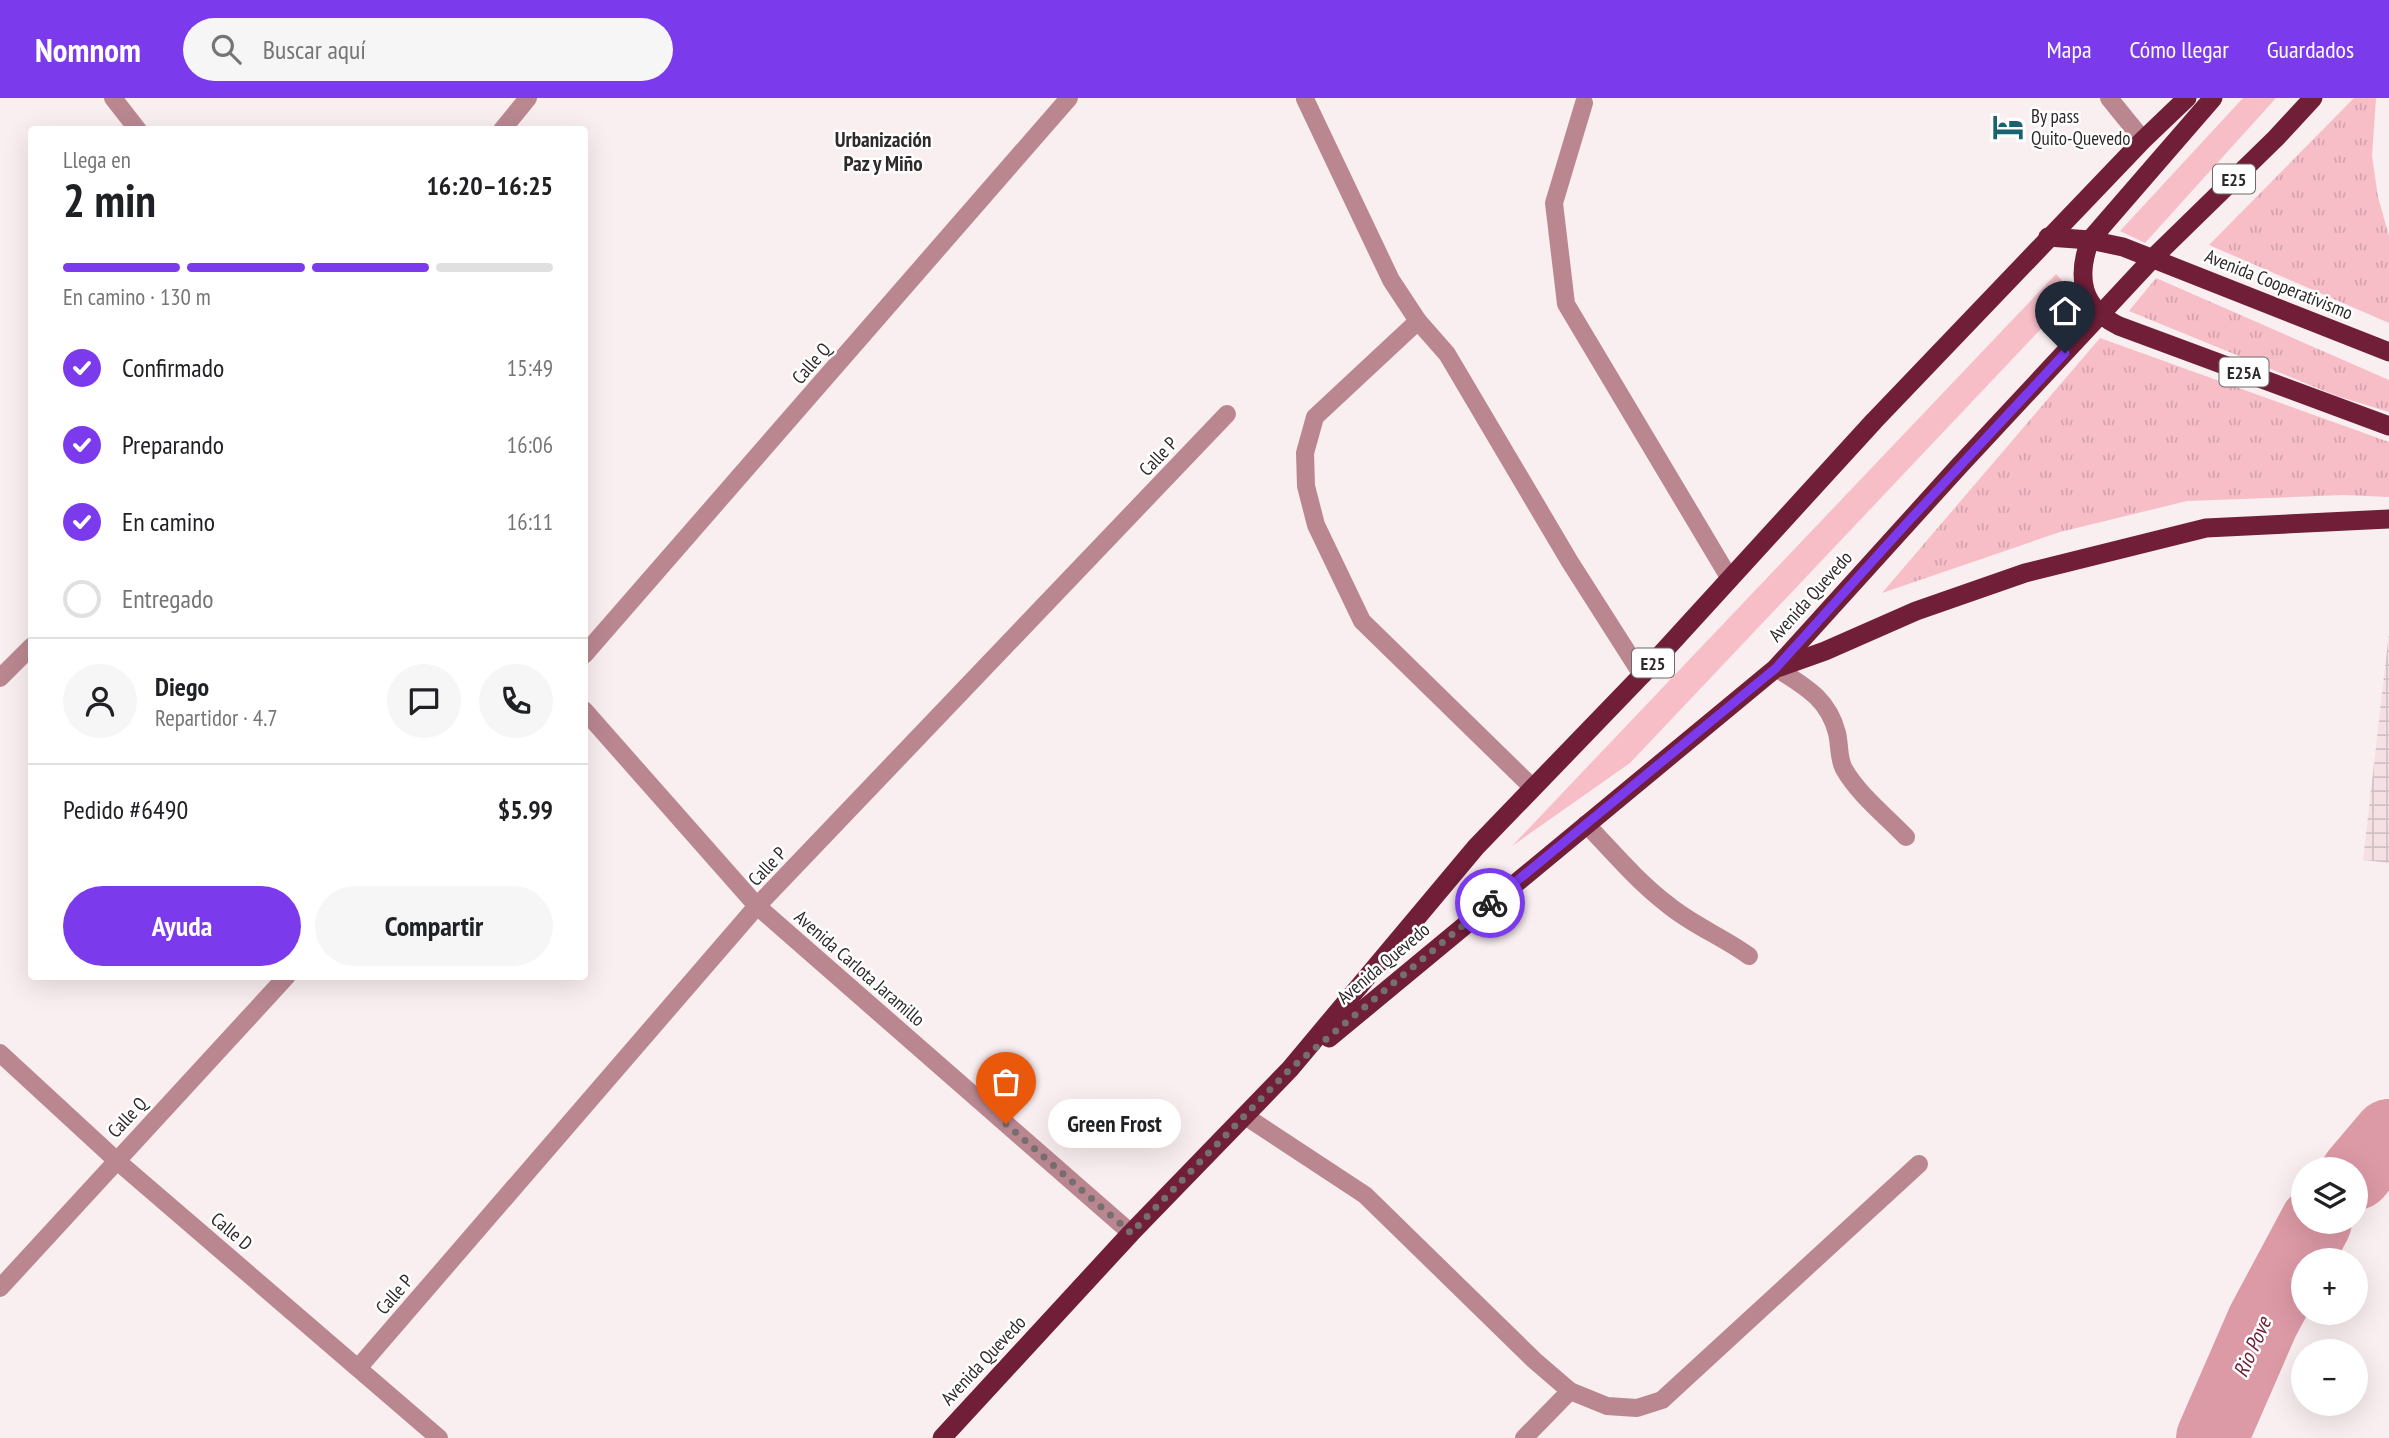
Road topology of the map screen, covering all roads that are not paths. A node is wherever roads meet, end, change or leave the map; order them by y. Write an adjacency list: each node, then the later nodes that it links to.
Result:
1 (113, 98): 10 (street)
2 (528, 98): 11 (street)
3 (1069, 98): 24 (street, Calle Q)
4 (2109, 98): 12 (street)
5 (2187, 98): 12 (highway, Avenida Quevedo / E25)
6 (2213, 98): 14 (highway)
7 (2313, 98): 15 (highway, Avenida Quevedo / E25)
8 (1305, 99): 17 (street)
9 (1584, 103): 22 (street)
10 (135, 126)
11 (505, 126)
12 (2143, 140): 13 (highway, Avenida Quevedo / E25)
13 (2048, 237): 14 (highway, Avenida Cooperativismo); 22 (highway, Avenida Quevedo / E25)
14 (2090, 240): 15 (highway, Avenida Cooperativismo); 16 (highway)
15 (2152, 258): 16 (highway, Avenida Quevedo / E25); 18 (highway, Avenida Cooperativismo)
16 (2100, 316): 20 (highway, E25A); 25 (highway, Avenida Quevedo / E25)
17 (1418, 321): 26 (street); 29 (street)
18 (2389, 352)
19 (1227, 414): 32 (street, Calle P)
20 (2389, 426)
21 (2389, 519): 25 (highway)
22 (1730, 579): 26 (highway, Avenida Quevedo / E25)
23 (28, 650): 27 (street)
24 (588, 650)
25 (1776, 668): 30 (highway, Avenida Quevedo / E25); 31 (street)
26 (1642, 675): 29 (highway, Avenida Quevedo / E25)
27 (0, 678)
28 (588, 715): 32 (street, Avenida Carlota Jaramillo)
29 (1533, 788): 36 (highway, Avenida Quevedo / E25)
30 (1586, 824): 33 (street); 36 (highway, Avenida Quevedo / E25)
31 (1906, 837)
32 (757, 906): 40 (street, Avenida Carlota Jaramillo); 42 (street, Calle P)
33 (1749, 956)
34 (282, 980): 38 (street, Calle Q)
35 (0, 1053): 38 (street, Calle D)
36 (1290, 1069): 37 (highway, Avenida Quevedo / E25)
37 (1245, 1116): 40 (highway, Avenida Quevedo / E25); 43 (street)
38 (116, 1160): 41 (street, Calle Q); 42 (street, Calle D)
39 (1919, 1164): 43 (street)
40 (1131, 1233): 45 (highway, Avenida Quevedo / E25)
41 (0, 1288)
42 (359, 1367): 44 (street, Calle D)
43 (1570, 1391): 46 (street)
44 (439, 1438)
45 (942, 1438)
46 (1524, 1438)

